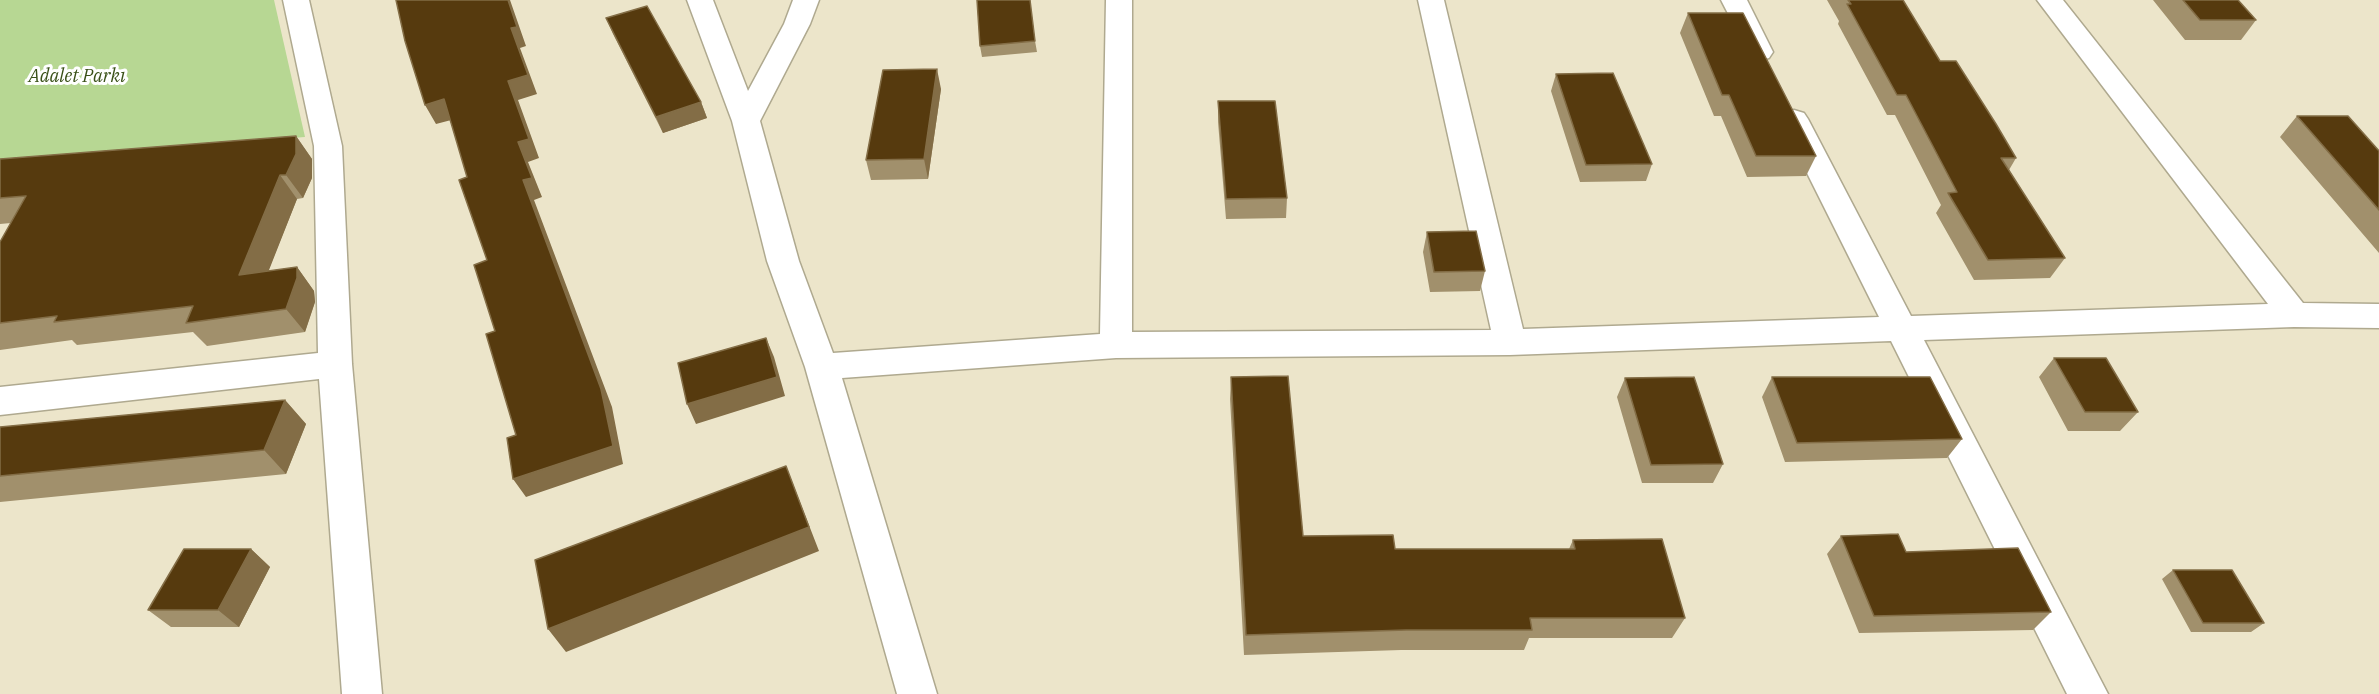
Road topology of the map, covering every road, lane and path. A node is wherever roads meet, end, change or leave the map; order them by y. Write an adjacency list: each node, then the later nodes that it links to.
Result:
1 (296, 0): 14 (street)
2 (700, 0): 8 (street)
3 (806, 0): 8 (street)
4 (1119, 0): 13 (street)
5 (1431, 0): 12 (street)
6 (1734, 0): 11 (street)
7 (2050, 0): 9 (street)
8 (746, 122): 15 (street)
9 (2294, 315): 10 (street); 11 (street)
10 (2379, 316)
11 (1902, 330): 12 (street); 19 (street)
12 (1510, 342): 13 (street)
13 (1116, 345): 15 (street)
14 (335, 364): 16 (street); 17 (street)
15 (822, 367): 18 (street)
16 (0, 400)
17 (362, 694)
18 (917, 694)
19 (2088, 694)

